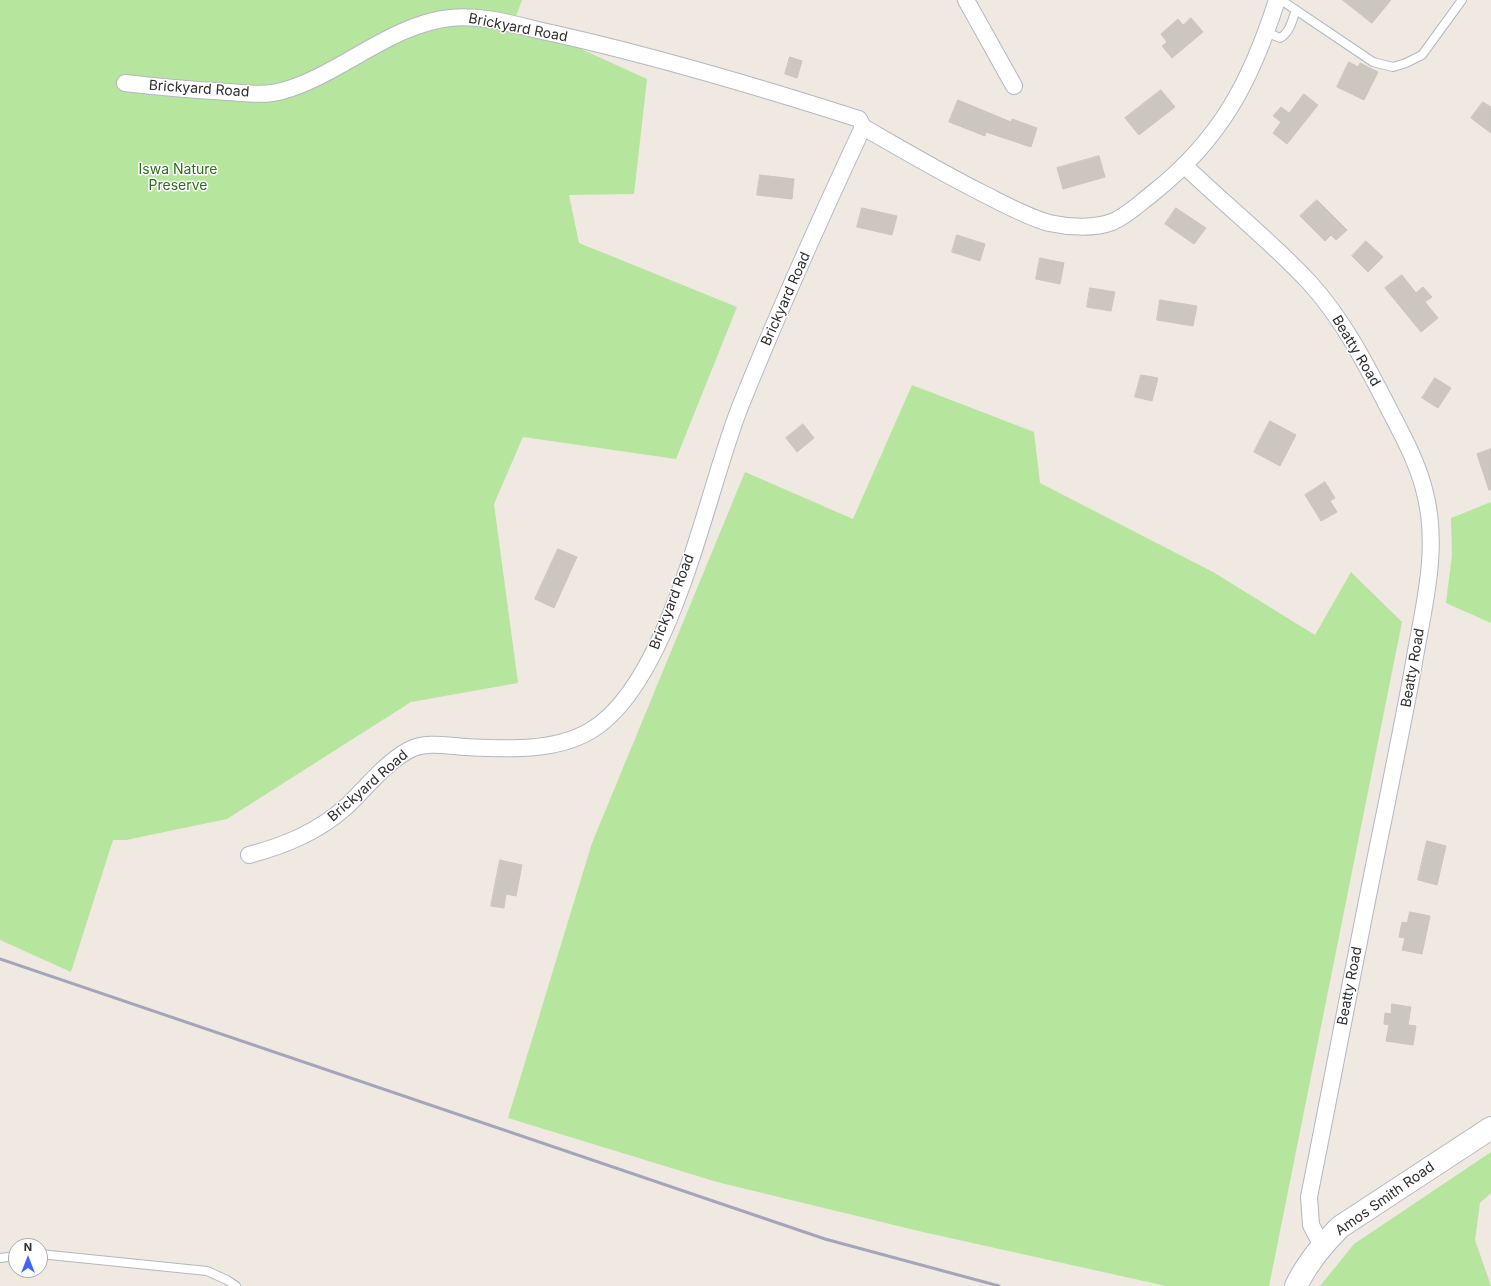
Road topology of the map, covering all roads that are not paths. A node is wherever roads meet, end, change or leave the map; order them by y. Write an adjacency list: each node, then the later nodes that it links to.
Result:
1 (966, 0): 8 (street)
2 (1277, 0): 6 (street, Brickyard Road)
3 (1281, 0): 5 (lane)
4 (1462, 0): 5 (lane)
5 (1296, 10): 6 (lane)
6 (1266, 32): 10 (street, Brickyard Road)
7 (125, 83): 9 (street, Brickyard Road)
8 (1014, 86)
9 (863, 127): 10 (street, Brickyard Road); 11 (street, Brickyard Road)
10 (1184, 165): 13 (street, Beatty Road)
11 (250, 855)
12 (1491, 1128): 13 (street, Amos Smith Road)
13 (1322, 1246): 16 (street, Amos Smith Road)
14 (48, 1255): 15 (lane)
15 (236, 1286)
16 (1296, 1286)

